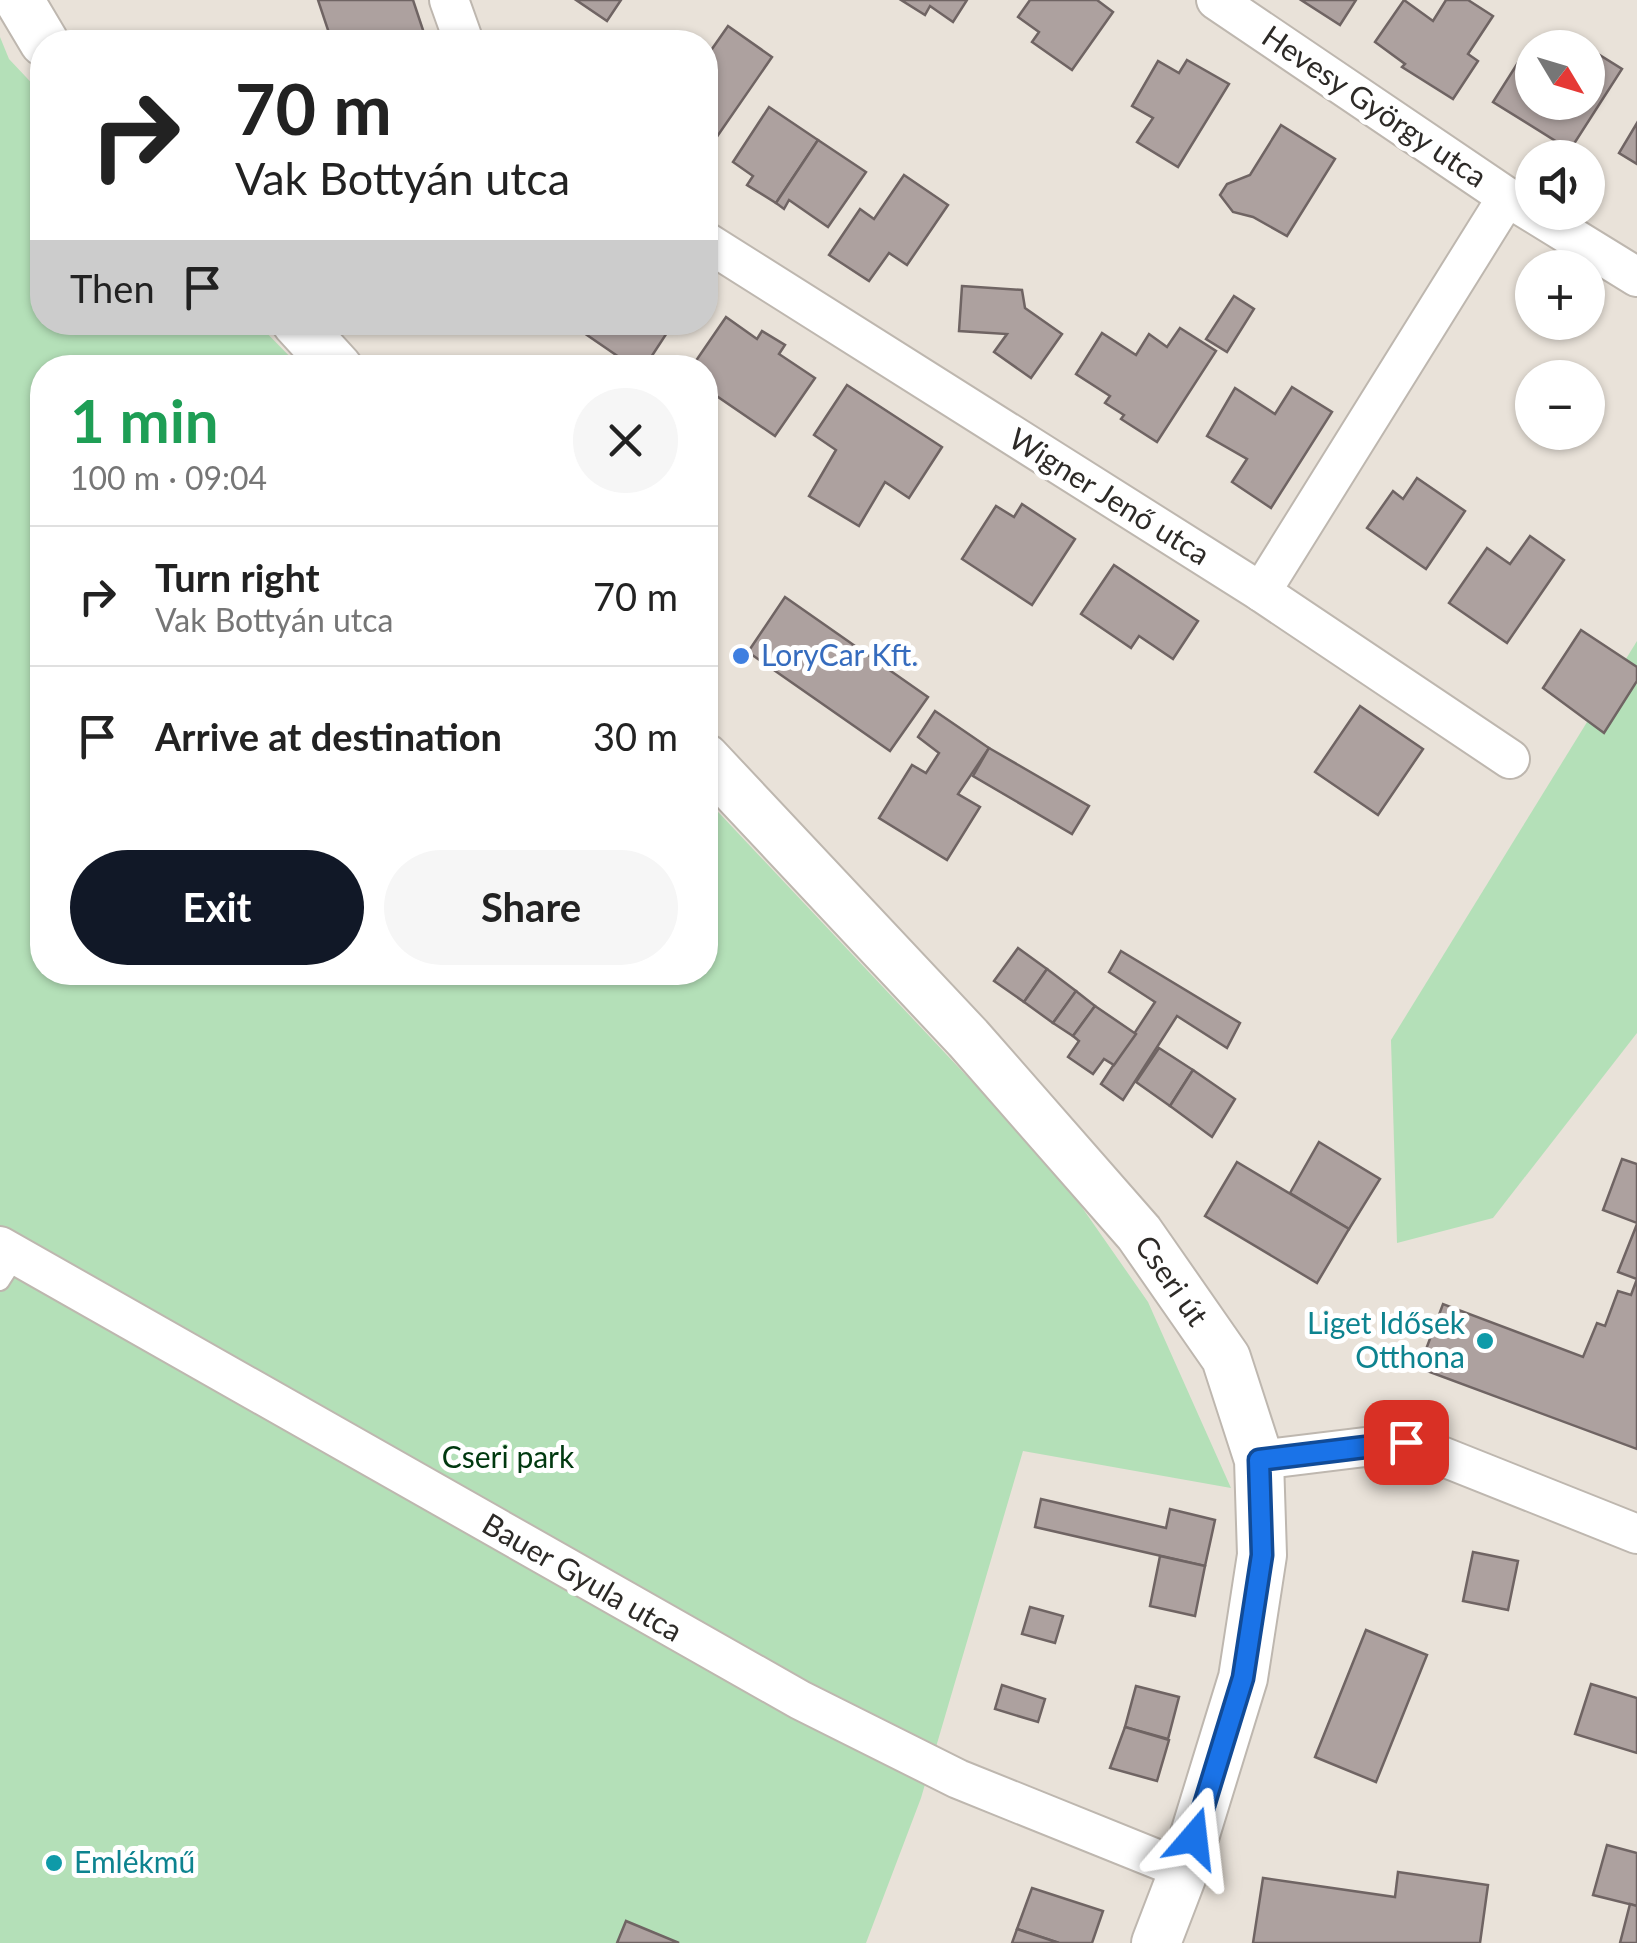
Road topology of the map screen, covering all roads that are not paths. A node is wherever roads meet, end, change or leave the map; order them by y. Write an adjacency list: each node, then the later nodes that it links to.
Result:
1 (19, 0): 4 (street)
2 (449, 0): 5 (street)
3 (1216, 0): 6 (street, Hevesy György utca)
4 (37, 30)
5 (460, 30)
6 (1507, 197): 8 (street, Hevesy György utca); 11 (street)
7 (718, 249): 11 (street, Wigner Jenő utca)
8 (1637, 276)
9 (308, 335): 10 (street)
10 (326, 355)
11 (1261, 592): 12 (street, Wigner Jenő utca)
12 (1510, 758)
13 (718, 772): 15 (street, Cseri út)
14 (5, 1261): 17 (street, Bauer Gyula utca)
15 (1259, 1460): 16 (street); 17 (street, Cseri út)
16 (1637, 1534)
17 (1184, 1870): 18 (street, Cseri út)
18 (1156, 1943)

